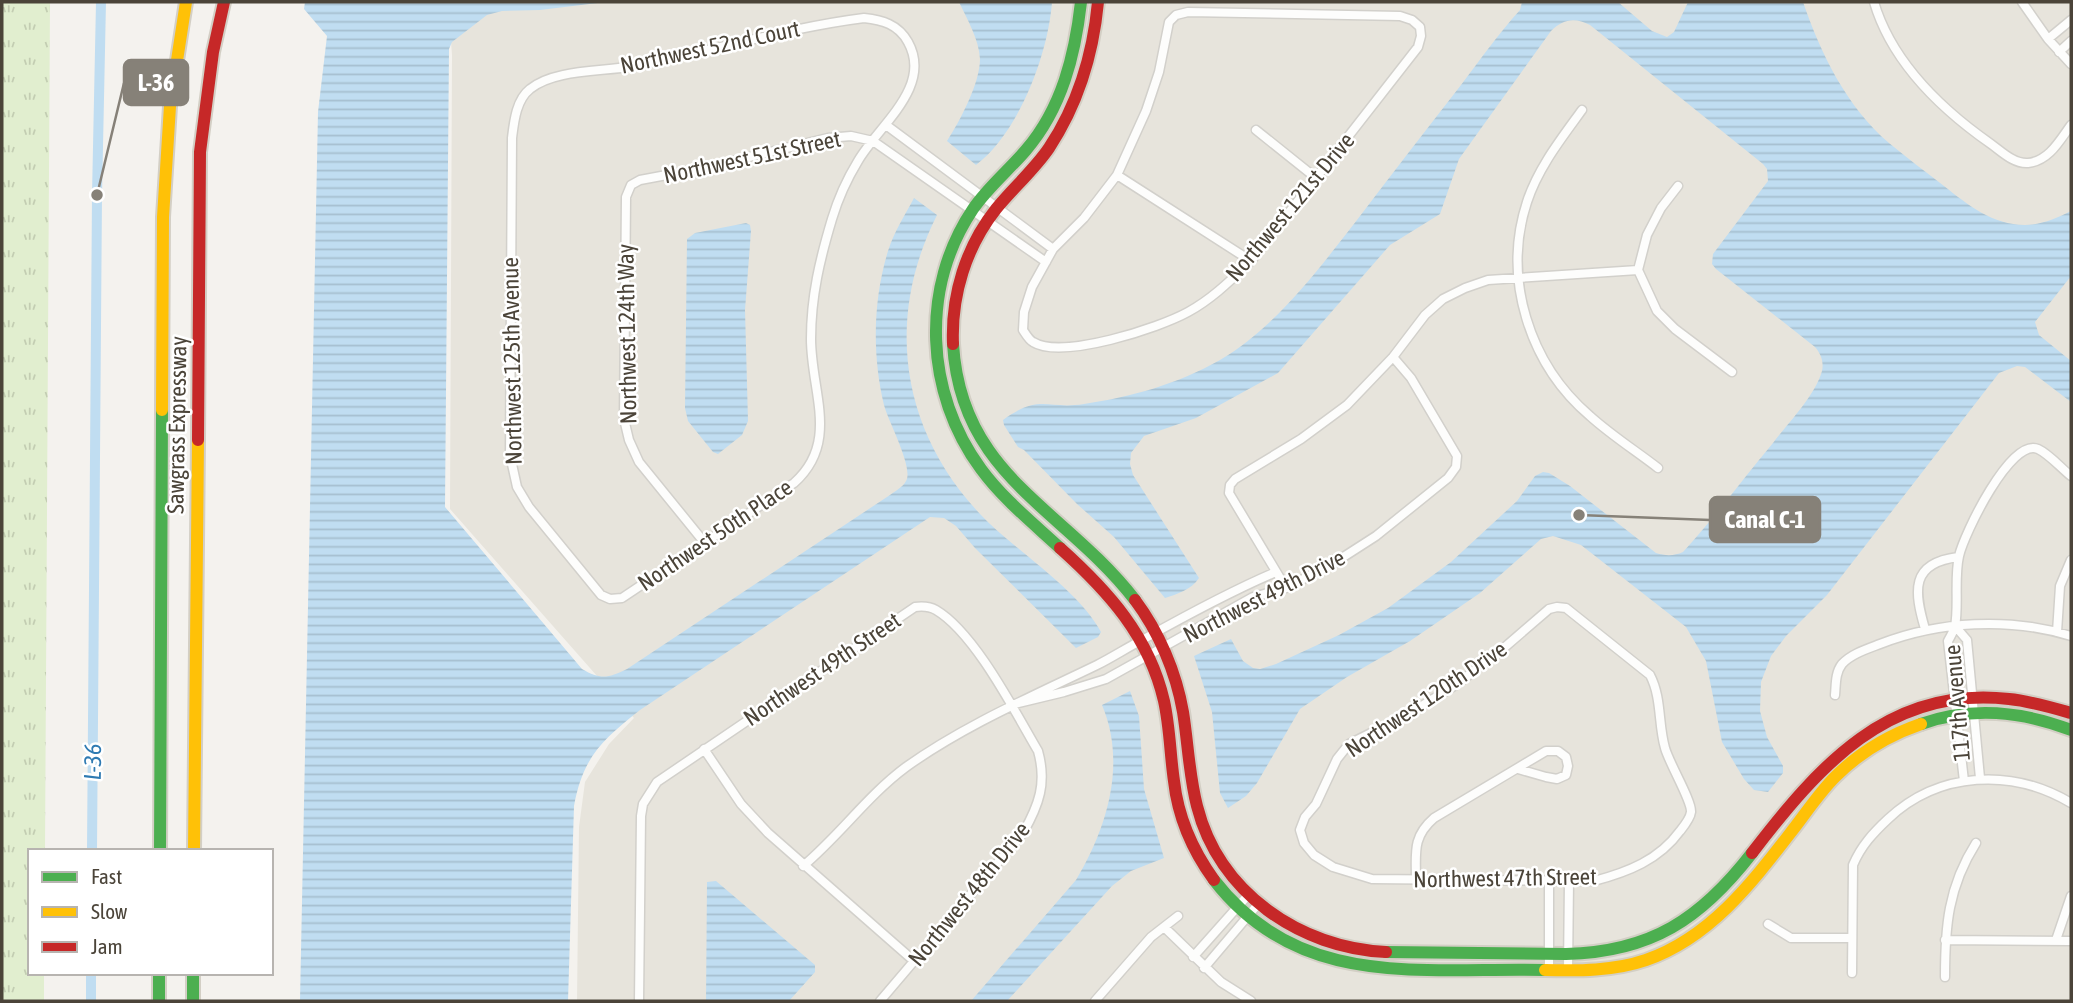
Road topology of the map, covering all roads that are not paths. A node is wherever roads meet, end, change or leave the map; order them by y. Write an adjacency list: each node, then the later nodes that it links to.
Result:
1 (186, 2): 68 (main road, Sawgrass Expressway)
2 (224, 2): 69 (main road, Sawgrass Expressway)
3 (1081, 2): 25 (main road)
4 (1098, 2): 26 (main road)
5 (1874, 2): 16 (street)
6 (2022, 2): 9 (street)
7 (2071, 20): 8 (street)
8 (2062, 29): 9 (street); 10 (street)
9 (2048, 39): 11 (street)
10 (2071, 40): 11 (street)
11 (2059, 52): 12 (street)
12 (2071, 64)
13 (528, 90): 15 (street, Northwest 52nd Court); 43 (street, Northwest 125th Avenue)
14 (1582, 110): 33 (street)
15 (886, 125): 18 (street); 19 (street)
16 (2071, 125)
17 (1256, 130): 22 (street)
18 (873, 141): 21 (street, Northwest 51st Street); 23 (street, Northwest 51st Street); 38 (street, Northwest 50th Place)
19 (933, 160): 21 (street); 25 (street)
20 (1117, 175): 22 (street, Northwest 121st Drive); 29 (street); 30 (street)
21 (924, 176): 27 (street, Northwest 51st Street)
22 (1316, 178): 30 (street, Northwest 121st Drive)
23 (631, 185): 38 (street, Northwest 124th Way)
24 (1678, 186): 32 (street)
25 (983, 196): 26 (street); 27 (main road)
26 (998, 207): 28 (main road); 29 (street)
27 (972, 211): 28 (street, Northwest 51st Street); 49 (main road)
28 (987, 221): 31 (street, Northwest 51st Street); 46 (main road)
29 (1053, 249): 31 (street)
30 (1251, 261): 31 (street, Northwest 121st Drive)
31 (1046, 262)
32 (1638, 270): 33 (street); 35 (street)
33 (1517, 277): 34 (street); 36 (street)
34 (1393, 357): 41 (street); 42 (street, Northwest 49th Drive)
35 (1732, 372)
36 (1658, 468)
37 (2071, 476): 39 (street, 117th Avenue)
38 (704, 542): 43 (street, Northwest 50th Place)
39 (1958, 556): 44 (street, 117th Avenue); 45 (street)
40 (2071, 560): 47 (street)
41 (1276, 572): 42 (street); 46 (street, Northwest 49th Drive)
42 (1286, 589): 50 (street, Northwest 49th Drive)
43 (611, 599)
44 (1955, 626): 45 (street); 47 (street); 53 (street, 117th Avenue); 54 (street, 117th Avenue)
45 (1925, 629): 52 (street)
46 (1156, 632): 49 (street, Northwest 49th Drive); 50 (main road)
47 (2057, 632): 48 (street)
48 (2071, 636)
49 (1141, 640): 51 (main road); 55 (street, Northwest 49th Drive)
50 (1163, 648): 51 (street, Northwest 49th Drive); 75 (main road)
51 (1149, 656): 55 (street, Northwest 49th Drive); 76 (main road)
52 (1835, 695)
53 (1972, 696): 54 (main road); 56 (street, 117th Avenue); 57 (main road)
54 (1954, 698): 58 (street, 117th Avenue); 86 (main road)
55 (1010, 705): 60 (street, Northwest 49th Street); 70 (street, Northwest 49th Drive); 88 (street, Northwest 48th Drive)
56 (1974, 712): 58 (main road); 59 (main road); 62 (street, 117th Avenue)
57 (2071, 713)
58 (1956, 714): 63 (street, 117th Avenue); 91 (main road)
59 (2071, 730)
60 (704, 749): 70 (street); 98 (street, Northwest 49th Street)
61 (1518, 769): 61 (street); 71 (street)
62 (1980, 778): 63 (street); 64 (street)
63 (1964, 781): 81 (street)
64 (2071, 803)
65 (1690, 813): 66 (street, Northwest 120th Drive); 73 (street, Northwest 47th Street)
66 (1304, 844): 71 (street, Northwest 47th Street)
67 (1976, 844): 82 (street)
68 (160, 849)
69 (194, 849)
70 (803, 866): 88 (street)
71 (1416, 880): 72 (street, Northwest 47th Street)
72 (1549, 881): 73 (street, Northwest 47th Street); 85 (street)
73 (1569, 881): 86 (street)
74 (2071, 896): 83 (street)
75 (1254, 899): 76 (street); 78 (street); 85 (main road)
76 (1237, 906): 78 (main road); 87 (street)
77 (1178, 916): 80 (street)
78 (1248, 917): 89 (street); 90 (main road)
79 (1768, 924): 81 (street)
80 (1164, 927): 87 (street); 100 (street)
81 (1852, 938): 92 (street)
82 (1945, 940): 83 (street); 95 (street)
83 (2056, 940): 84 (street)
84 (2071, 940)
85 (1549, 953): 86 (main road); 90 (street)
86 (1568, 953): 91 (street)
87 (1193, 957): 89 (street)
88 (914, 961): 99 (street, Northwest 48th Drive)
89 (1204, 968): 101 (street)
90 (1549, 970): 91 (main road)
91 (1568, 970)
92 (1852, 973)
93 (159, 975): 96 (main road)
94 (193, 975): 97 (main road)
95 (1945, 977)
96 (159, 1001)
97 (193, 1001)
98 (639, 1001)
99 (880, 1001)
100 (1095, 1001)
101 (1251, 1001)

